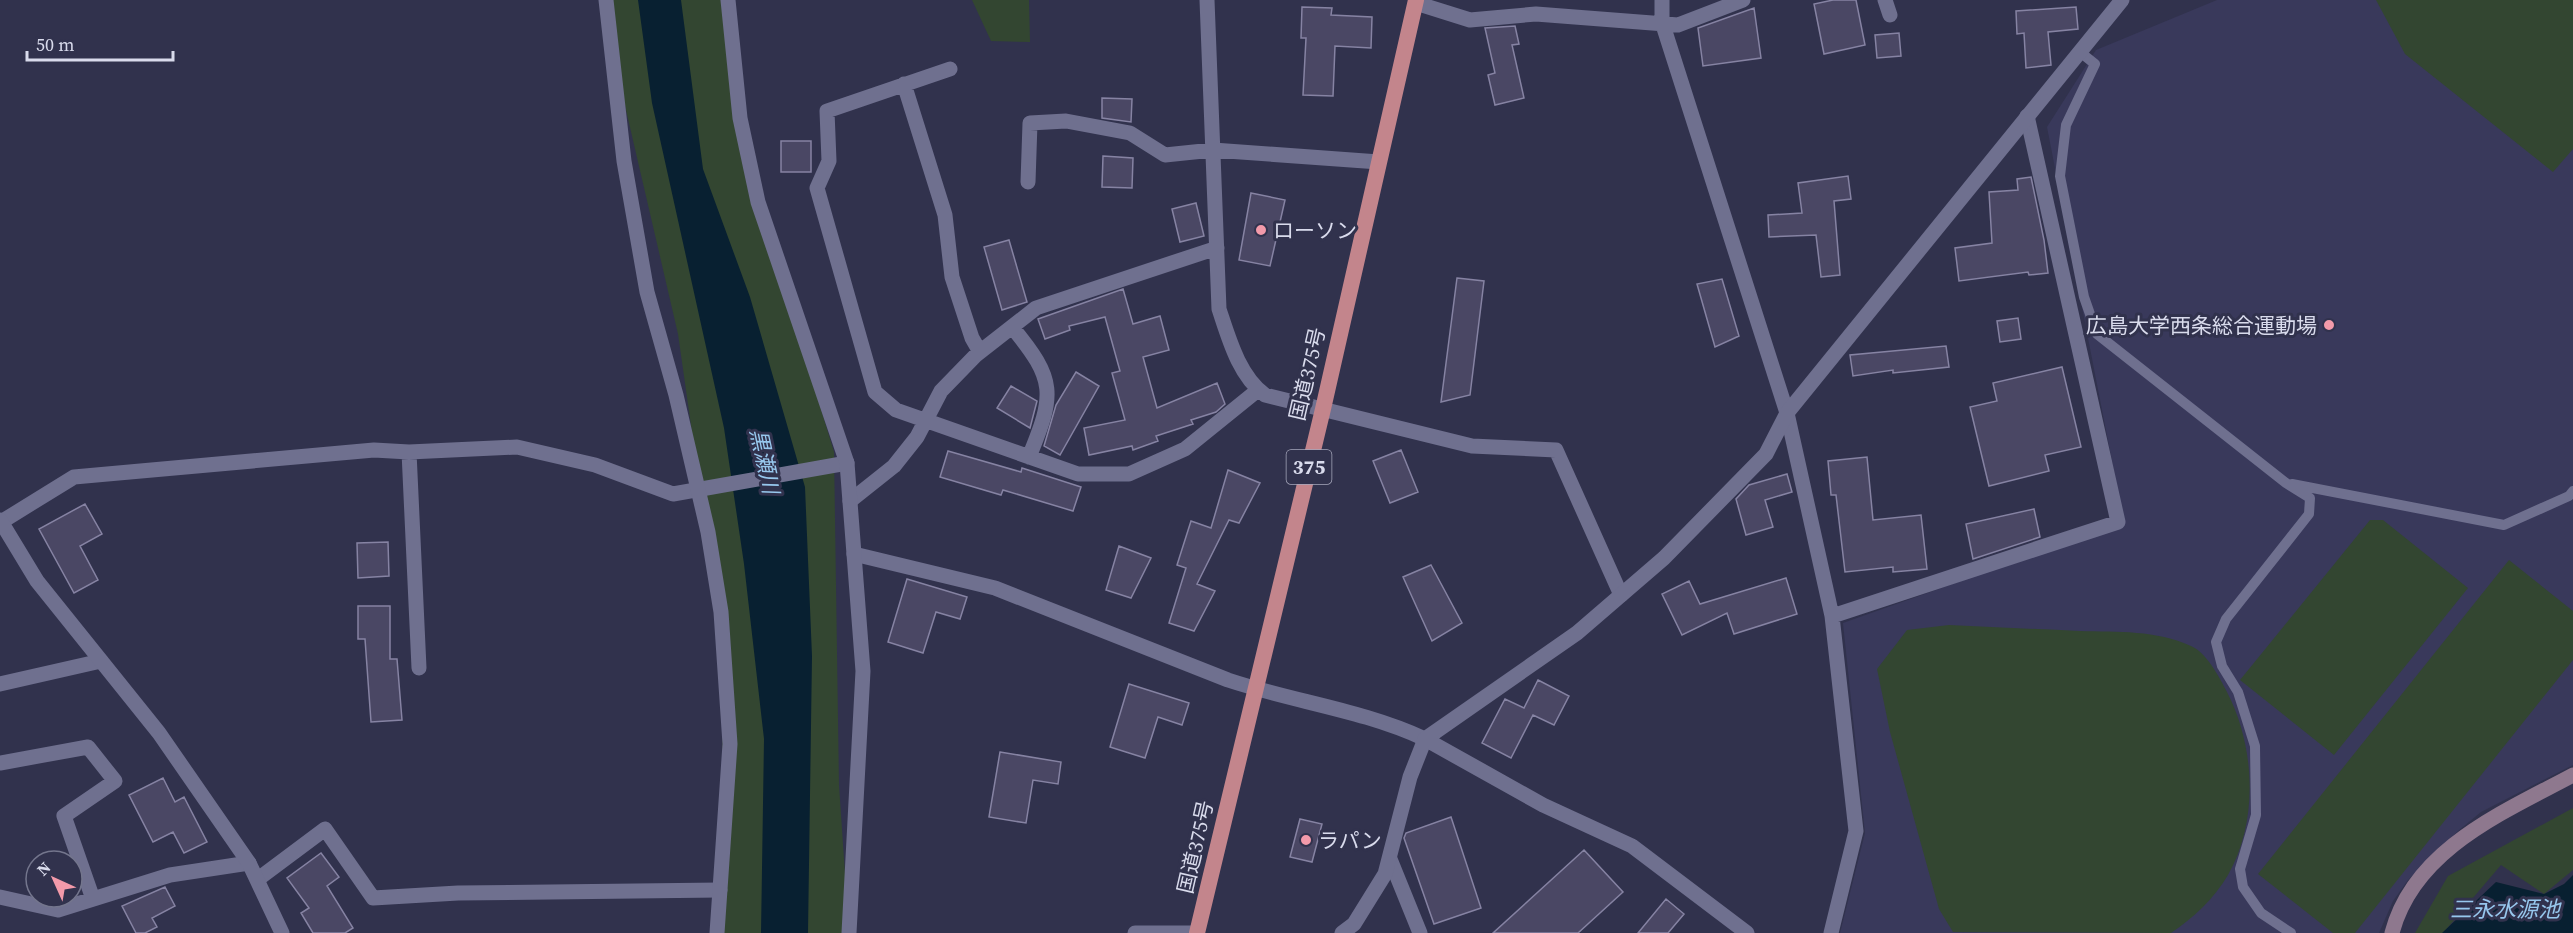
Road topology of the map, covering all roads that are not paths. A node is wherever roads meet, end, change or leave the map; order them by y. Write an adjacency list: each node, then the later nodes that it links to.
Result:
1 (606, 0): 27 (street)
2 (728, 0): 25 (street)
3 (1207, 0): 13 (street)
4 (1662, 0): 8 (street)
5 (1743, 0): 8 (street)
6 (2122, 0): 9 (street)
7 (1416, 1): 8 (street); 14 (highway, 国道375号 / 375)
8 (1662, 22): 21 (street)
9 (2080, 52): 12 (street); 26 (lane)
10 (950, 69): 11 (street)
11 (904, 84): 18 (street); 22 (street)
12 (2027, 116): 21 (street); 33 (street)
13 (1213, 150): 14 (street); 15 (street); 16 (street)
14 (1379, 162): 20 (highway, 国道375号 / 375)
15 (1028, 182)
16 (1217, 248): 17 (street); 19 (street)
17 (1012, 327): 18 (street); 24 (street)
18 (980, 351): 22 (street)
19 (1258, 390): 20 (street); 24 (street)
20 (1323, 409): 32 (street); 37 (highway, 国道375号 / 375)
21 (1787, 412): 32 (street); 33 (street)
22 (926, 421): 24 (street); 29 (street)
23 (410, 452): 27 (street); 30 (street); 35 (street)
24 (1029, 457)
25 (840, 464): 27 (street); 29 (street)
26 (2286, 483): 28 (lane); 56 (lane)
27 (701, 488): 44 (street)
28 (2573, 491)
29 (850, 501): 31 (street)
30 (0, 521): 34 (street)
31 (854, 554): 37 (street); 49 (street)
32 (1621, 595): 38 (street)
33 (1832, 616): 55 (street)
34 (102, 662): 36 (street); 42 (street)
35 (419, 668)
36 (0, 684)
37 (1254, 689): 38 (street); 51 (highway, 国道375号 / 375)
38 (1425, 740): 41 (street); 54 (street)
39 (0, 763): 46 (street)
40 (2573, 775): 57 (main road)
41 (1390, 859): 52 (street); 53 (street)
42 (249, 863): 43 (street); 46 (street)
43 (258, 879): 44 (street); 47 (street)
44 (720, 890): 48 (street)
45 (0, 897): 46 (street)
46 (93, 899)
47 (282, 933)
48 (717, 933)
49 (849, 933)
50 (1135, 933): 51 (street)
51 (1197, 933)
52 (1342, 933)
53 (1420, 933)
54 (1747, 933)
55 (1831, 933)
56 (2291, 933)
57 (2392, 933)

